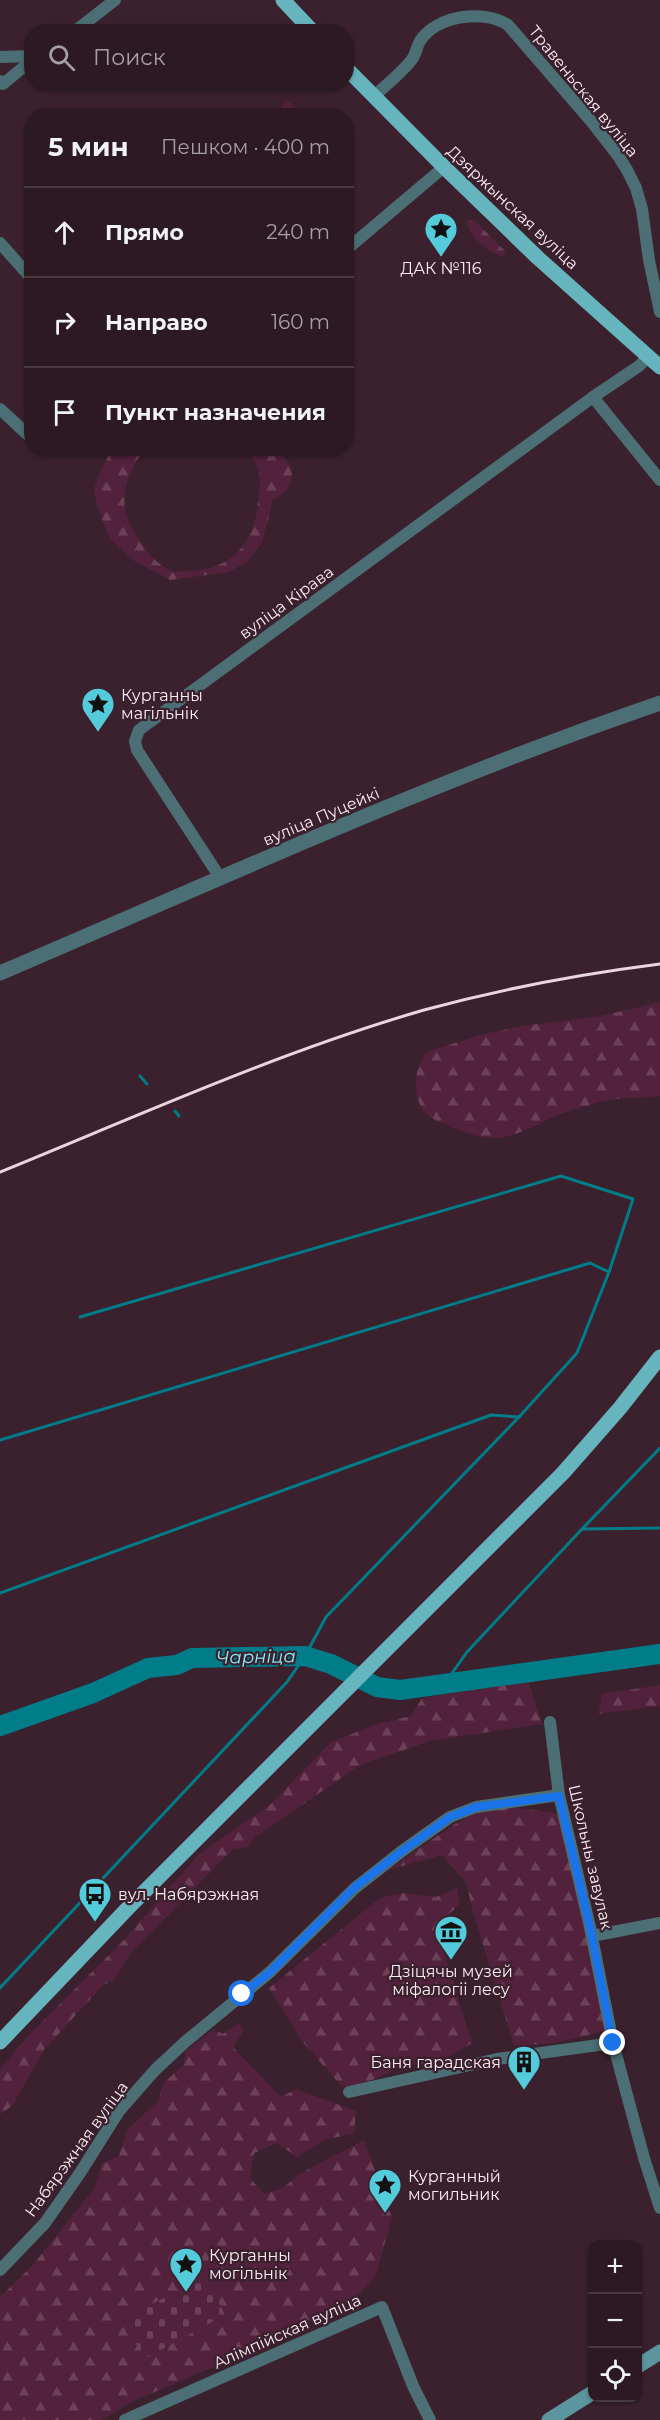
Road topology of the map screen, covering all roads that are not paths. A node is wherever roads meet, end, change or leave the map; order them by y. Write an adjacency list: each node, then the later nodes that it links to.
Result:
1 (115, 0): 3 (street)
2 (283, 0): 4 (main road)
3 (84, 24)
4 (306, 24)
5 (0, 57): 6 (street)
6 (24, 58)
7 (24, 65): 9 (street)
8 (354, 77): 10 (main road, Дзяржынская вуліца)
9 (0, 81)
10 (373, 97): 11 (main road, Дзяржынская вуліца); 15 (street, Травеньская вуліца)
11 (444, 167): 13 (street); 16 (main road, Дзяржынская вуліца)
12 (0, 243): 14 (street)
13 (354, 243)
14 (24, 270)
15 (660, 312)
16 (648, 357): 17 (main road, Дзяржынская вуліца); 18 (street, вуліца Кірава)
17 (660, 367)
18 (593, 397): 21 (street); 23 (street, вуліца Кірава)
19 (0, 409): 20 (street)
20 (24, 431)
21 (660, 480)
22 (660, 703): 23 (street, вуліца Пуцейкі)
23 (221, 879): 24 (street, вуліца Пуцейкі)
24 (0, 973)
25 (660, 1357): 30 (main road)
26 (550, 1722): 27 (street, Школьны завулак)
27 (559, 1796): 29 (street, Школьны завулак); 34 (street, Набярэжная вуліца)
28 (660, 1923): 29 (street)
29 (592, 1936): 31 (street, Школьны завулак)
30 (0, 2042)
31 (613, 2043): 32 (street); 33 (street, Школьны завулак)
32 (349, 2092)
33 (660, 2208)
34 (0, 2270)
35 (660, 2352): 36 (main road)
36 (642, 2363)
37 (588, 2396): 40 (main road)
38 (125, 2420): 39 (street, Алімпійская вуліца)
39 (430, 2420)
40 (549, 2420)

